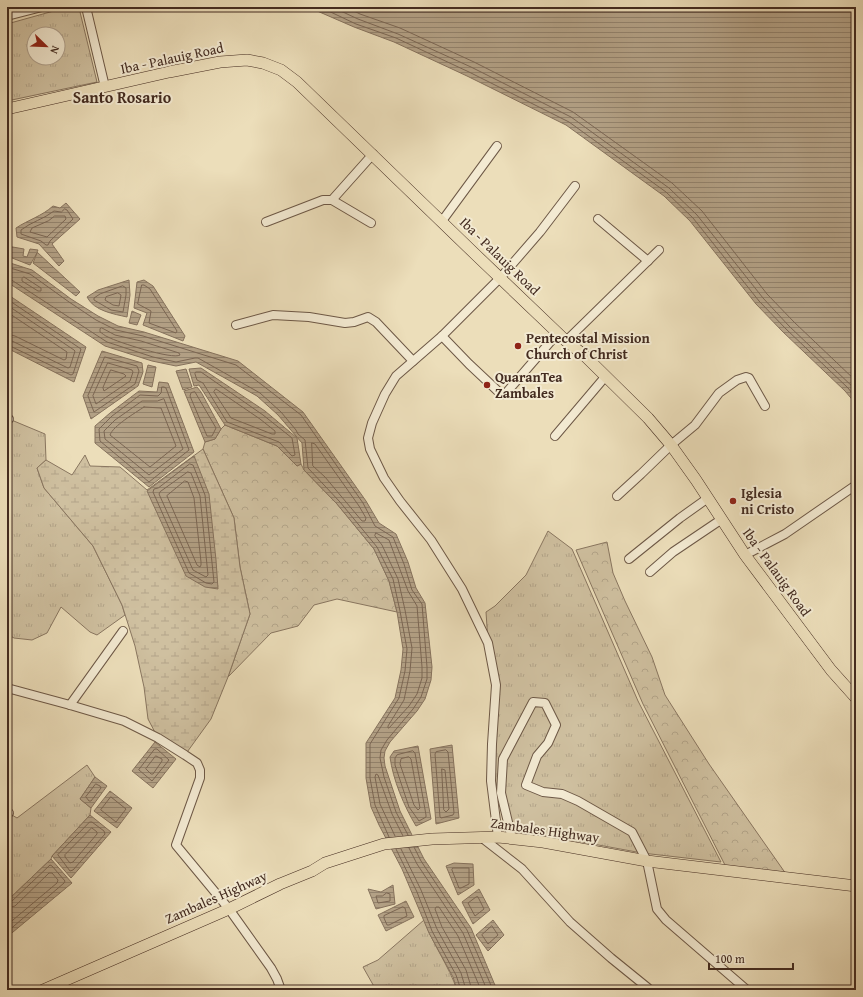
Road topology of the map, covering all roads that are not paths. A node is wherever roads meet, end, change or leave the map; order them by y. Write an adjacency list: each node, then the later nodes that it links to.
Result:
1 (42, 7): 3 (street)
2 (86, 7): 4 (street)
3 (7, 16)
4 (105, 87): 5 (main road, Iba - Palauig Road); 7 (main road, Iba - Palauig Road)
5 (7, 110)
6 (498, 146): 11 (street)
7 (373, 154): 9 (street); 11 (main road, Iba - Palauig Road)
8 (575, 186): 16 (street)
9 (332, 200): 12 (street); 13 (street)
10 (598, 219): 15 (street)
11 (442, 221): 16 (main road, Iba - Palauig Road)
12 (266, 222)
13 (371, 223)
14 (659, 250): 15 (street)
15 (648, 261): 19 (street)
16 (501, 277): 18 (street); 19 (main road, Iba - Palauig Road)
17 (236, 325): 20 (street)
18 (442, 336): 19 (street); 20 (street)
19 (562, 337): 21 (main road, Iba - Palauig Road)
20 (413, 361): 37 (street)
21 (605, 377): 23 (street); 24 (main road, Iba - Palauig Road)
22 (765, 406): 24 (street)
23 (555, 436)
24 (671, 445): 26 (street); 27 (main road, Iba - Palauig Road)
25 (856, 485): 29 (street)
26 (617, 496)
27 (708, 498): 28 (main road, Iba - Palauig Road); 30 (street)
28 (722, 519): 29 (main road, Iba - Palauig Road); 31 (street)
29 (745, 555): 34 (main road, Iba - Palauig Road)
30 (629, 559)
31 (650, 572)
32 (123, 631): 35 (street)
33 (7, 688): 35 (street)
34 (856, 698)
35 (70, 705): 41 (street)
36 (481, 837): 37 (main road, Zambales Highway); 41 (main road, Zambales Highway); 42 (street)
37 (498, 837): 38 (main road, Zambales Highway)
38 (512, 839): 39 (main road, Zambales Highway); 39 (street)
39 (647, 861): 40 (main road, Zambales Highway); 45 (street)
40 (856, 886)
41 (229, 909): 43 (main road, Zambales Highway); 44 (street)
42 (648, 988)
43 (43, 990)
44 (281, 990)
45 (747, 990)

